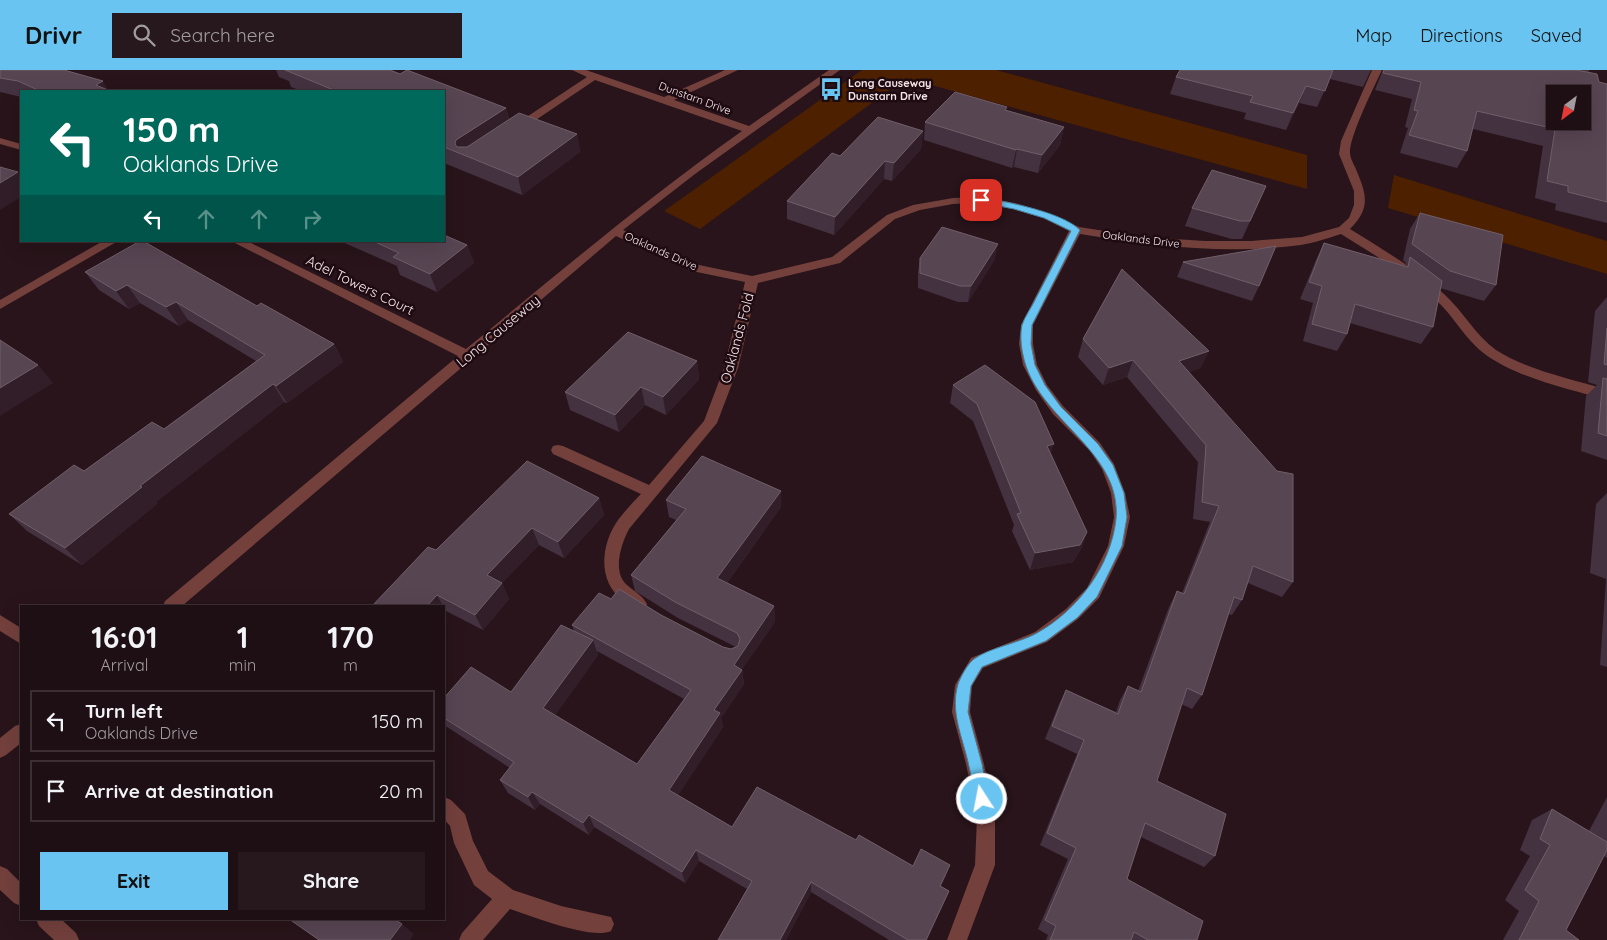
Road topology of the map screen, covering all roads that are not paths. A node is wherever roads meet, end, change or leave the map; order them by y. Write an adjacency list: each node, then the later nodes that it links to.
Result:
1 (577, 70): 5 (street, Dunstarn Drive)
2 (733, 70): 6 (street)
3 (835, 70): 7 (street, Long Causeway)
4 (1377, 70): 12 (street)
5 (594, 76): 6 (street, Dunstarn Drive); 8 (street)
6 (666, 100): 7 (street, Dunstarn Drive)
7 (749, 130): 13 (street, Long Causeway)
8 (506, 135)
9 (0, 141): 10 (street)
10 (20, 146)
11 (1076, 230): 12 (street, Oaklands Drive); 16 (street, Oaklands Drive); 36 (street)
12 (1343, 230): 19 (street)
13 (615, 231): 16 (street, Oaklands Drive); 18 (street, Long Causeway)
14 (110, 242): 17 (street)
15 (239, 242): 18 (street, Adel Towers Court)
16 (752, 280): 21 (street, Oaklands Fold)
17 (0, 305)
18 (469, 356): 22 (street, Long Causeway)
19 (1607, 395)
20 (558, 450): 21 (street)
21 (651, 492): 23 (street, Oaklands Fold)
22 (172, 605)
23 (651, 610)
24 (0, 622): 25 (street)
25 (20, 636)
26 (20, 733): 27 (street)
27 (0, 750)
28 (445, 807): 31 (street)
29 (0, 876): 30 (street)
30 (20, 895)
31 (507, 898): 33 (street); 35 (street)
32 (47, 920): 34 (street)
33 (604, 924)
34 (69, 940)
35 (469, 940)
36 (957, 940)

